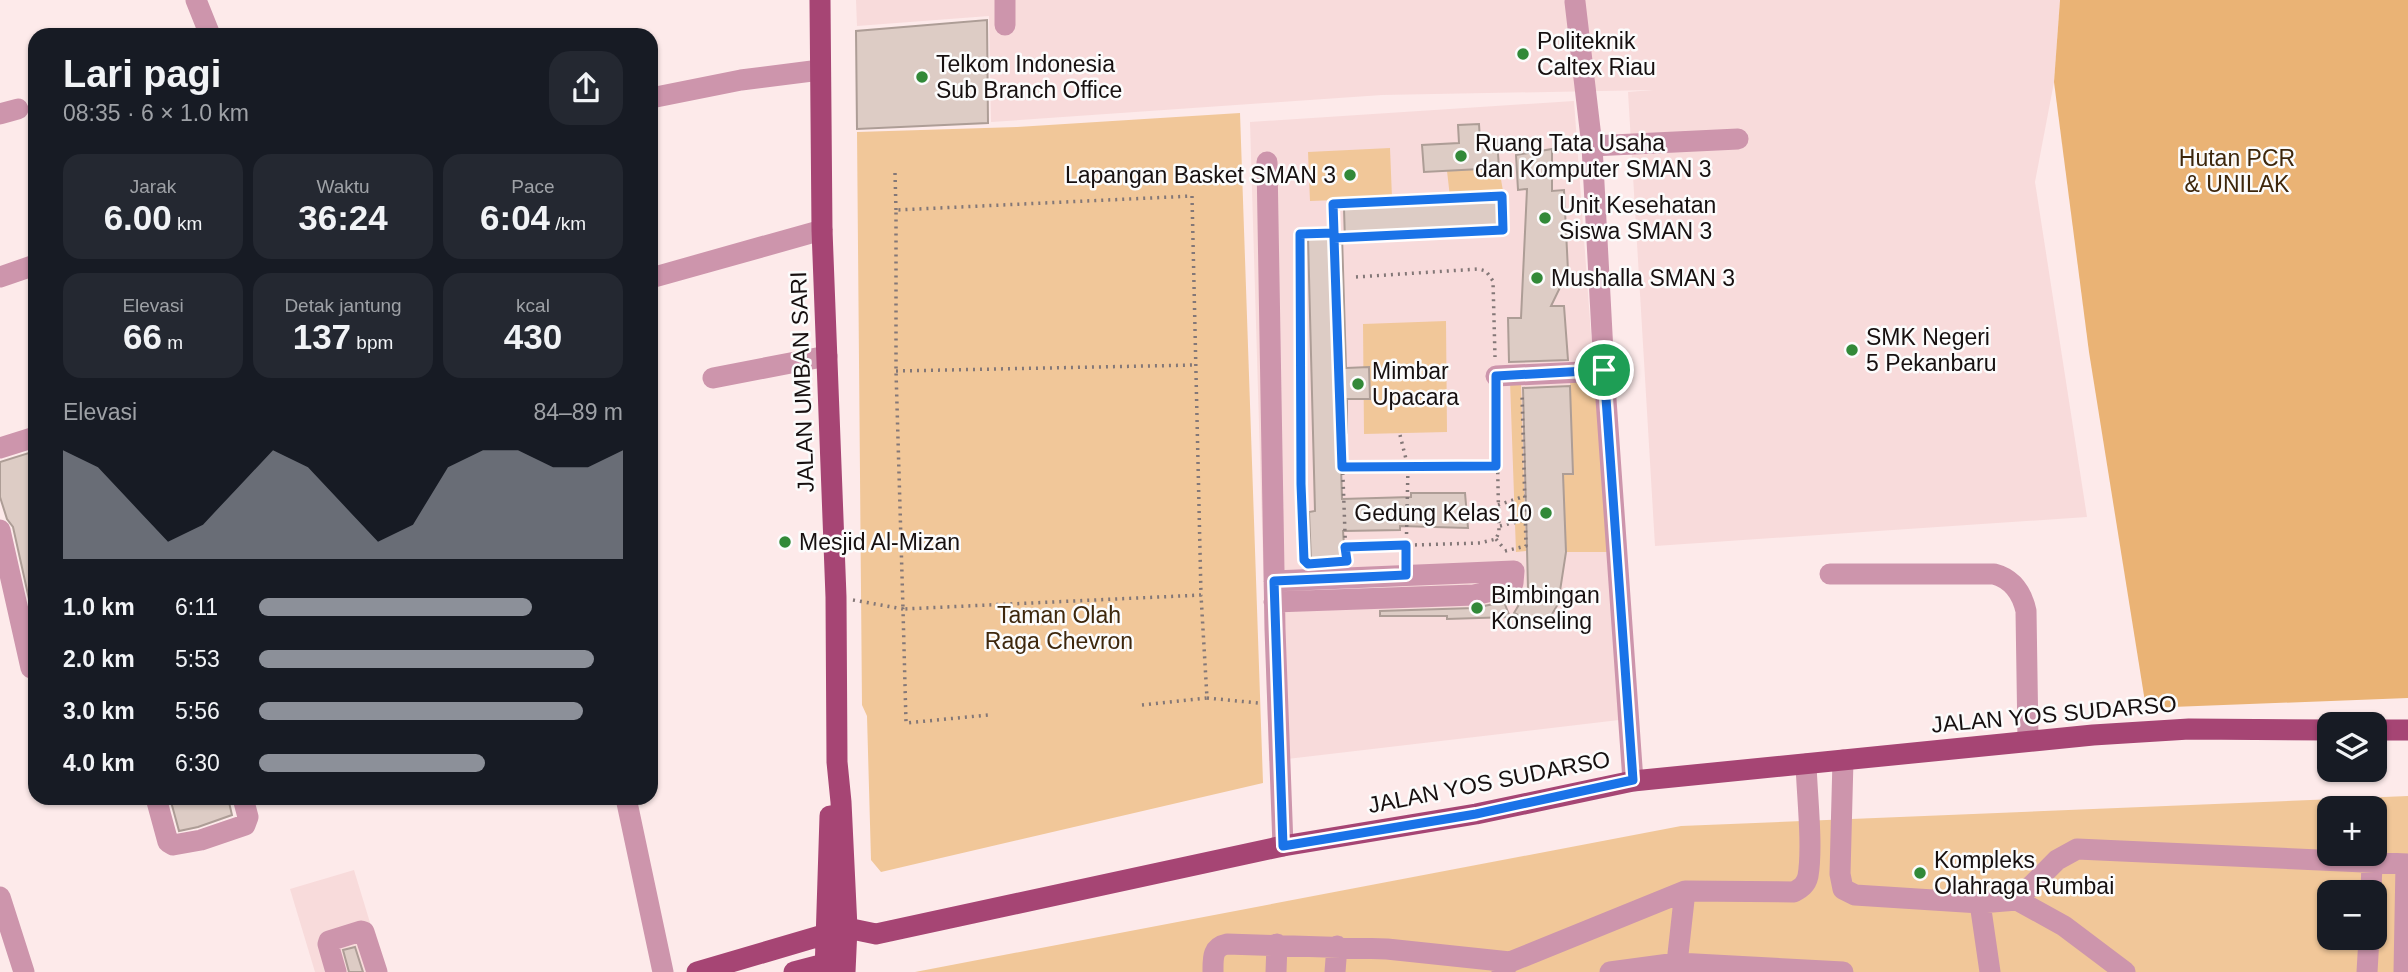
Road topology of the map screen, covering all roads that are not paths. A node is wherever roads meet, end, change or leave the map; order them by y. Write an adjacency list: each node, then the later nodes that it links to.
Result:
1 (196, 0): 6 (street)
2 (820, 0): 7 (main road, JALAN UMBAN SARI)
3 (1005, 0): 5 (street)
4 (1575, 2): 10 (street)
5 (1005, 25)
6 (207, 28)
7 (820, 70): 8 (street); 12 (main road, JALAN UMBAN SARI)
8 (658, 97)
9 (1738, 139): 10 (street)
10 (1592, 146): 17 (street)
11 (1267, 162): 24 (street)
12 (822, 230): 15 (street); 16 (main road, JALAN UMBAN SARI)
13 (28, 267): 14 (street)
14 (0, 276)
15 (658, 276)
16 (827, 356): 19 (street); 31 (main road, JALAN UMBAN SARI)
17 (1604, 370): 18 (street); 33 (street)
18 (1496, 376)
19 (713, 378)
20 (28, 439): 21 (street)
21 (0, 449)
22 (0, 530): 25 (street)
23 (1830, 574): 29 (street)
24 (1274, 592): 24 (street); 37 (street)
25 (28, 659)
26 (2317, 730): 29 (main road, JALAN YOS SUDARSO)
27 (2387, 730): 28 (main road)
28 (2408, 730)
29 (2028, 740): 30 (main road, JALAN YOS SUDARSO)
30 (1843, 760): 32 (main road, JALAN YOS SUDARSO); 42 (street)
31 (837, 762): 47 (main road, JALAN UMBAN SARI); 49 (main road, JALAN UMBAN SARI)
32 (1806, 764): 33 (main road, JALAN YOS SUDARSO); 41 (street)
33 (1633, 780): 37 (main road, JALAN YOS SUDARSO)
34 (158, 805): 35 (street)
35 (245, 805)
36 (627, 805): 60 (street)
37 (1283, 846): 48 (main road, JALAN YOS SUDARSO)
38 (2317, 859): 45 (street)
39 (2387, 862): 40 (street)
40 (2407, 864): 71 (street)
41 (1803, 886): 42 (street); 43 (street)
42 (1843, 889): 46 (street)
43 (1685, 891): 53 (street); 55 (street)
44 (0, 898): 57 (street)
45 (2017, 901): 46 (street); 69 (street)
46 (1980, 902): 68 (street)
47 (847, 928): 48 (main road, JALAN YOS SUDARSO); 49 (main road); 54 (main road, JALAN UMBAN SARI)
48 (876, 934): 54 (main road, JALAN YOS SUDARSO)
49 (825, 936): 56 (main road, JALAN UMBAN SARI); 61 (main road)
50 (1277, 944): 51 (street); 63 (street); 64 (street)
51 (1337, 946): 55 (street); 65 (street)
52 (2368, 950): 70 (street)
53 (1677, 963): 66 (street); 67 (street)
54 (846, 965): 56 (main road, JALAN YOS SUDARSO)
55 (1506, 967)
56 (825, 968): 62 (main road, JALAN YOS SUDARSO)
57 (24, 972)
58 (336, 972): 59 (street)
59 (377, 972)
60 (663, 972)
61 (697, 972)
62 (794, 972)
63 (1213, 972)
64 (1276, 972)
65 (1335, 972)
66 (1610, 972)
67 (1843, 972)
68 (1990, 972)
69 (2125, 972)
70 (2367, 972)
71 (2404, 972)

